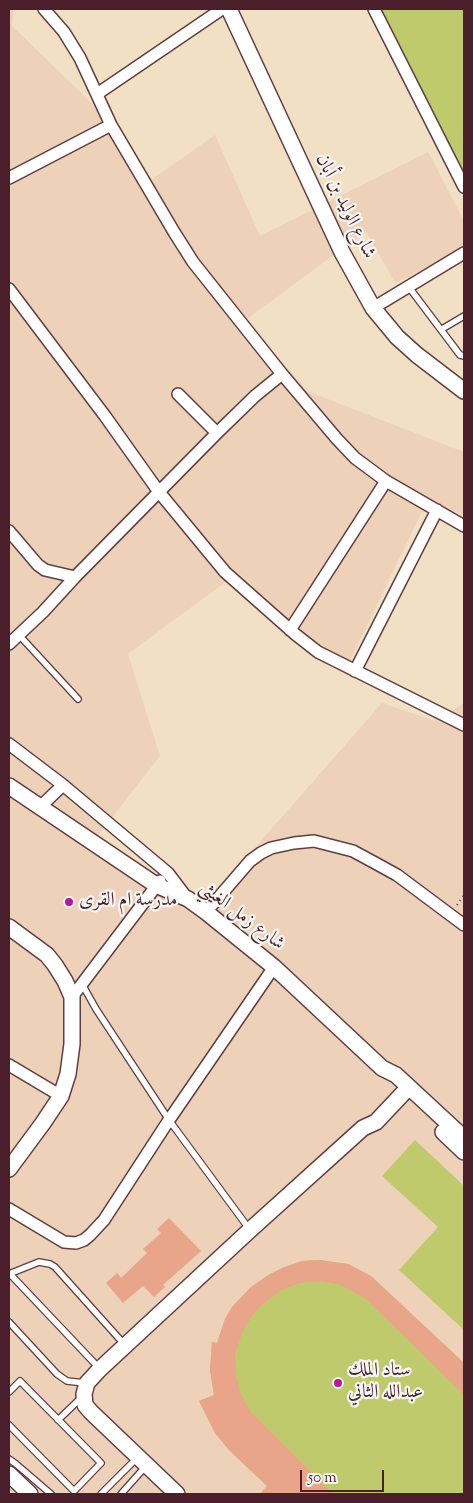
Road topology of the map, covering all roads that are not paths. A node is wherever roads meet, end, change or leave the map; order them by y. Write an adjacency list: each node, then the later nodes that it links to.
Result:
1 (44, 9): 5 (street)
2 (222, 9): 5 (street)
3 (229, 9): 12 (street, شارع الوليد بن أبان)
4 (374, 9): 8 (street)
5 (97, 94): 6 (street)
6 (111, 125): 7 (street); 16 (street)
7 (9, 178)
8 (464, 187)
9 (464, 252): 10 (street)
10 (408, 286): 12 (street); 14 (lane)
11 (9, 289): 21 (street)
12 (373, 308): 17 (street, شارع الوليد بن أبان)
13 (464, 316): 14 (lane)
14 (442, 329): 15 (lane)
15 (464, 356)
16 (282, 374): 19 (street); 20 (street)
17 (464, 391)
18 (178, 394): 19 (street)
19 (217, 433): 21 (street)
20 (386, 481): 22 (street); 26 (street)
21 (159, 492): 25 (street); 26 (street)
22 (437, 510): 23 (street); 29 (street)
23 (464, 526)
24 (9, 531): 25 (street)
25 (75, 577): 27 (street)
26 (290, 630): 29 (street)
27 (19, 635): 28 (street); 30 (lane)
28 (9, 644)
29 (355, 671): 31 (street)
30 (78, 698)
31 (464, 725)
32 (9, 744): 33 (street)
33 (63, 785): 35 (street); 36 (street)
34 (9, 786): 35 (street, شارع زمل الغيثي)
35 (40, 807): 37 (street, شارع زمل الغيثي)
36 (168, 873): 37 (street); 38 (street)
37 (156, 885): 38 (street, شارع زمل الغيثي); 43 (street)
38 (188, 899): 39 (street, شارع زمل الغيثي)
39 (206, 912): 40 (street); 42 (street, شارع زمل الغيثي)
40 (464, 925)
41 (9, 927): 44 (street)
42 (274, 966): 46 (street, شارع زمل الغيثي); 48 (street)
43 (82, 984): 44 (street); 48 (lane)
44 (72, 996): 47 (street)
45 (9, 1065): 47 (street)
46 (402, 1088): 49 (street); 50 (street); 53 (street)
47 (60, 1096): 51 (street)
48 (169, 1120): 52 (street); 53 (lane)
49 (464, 1138)
50 (464, 1152)
51 (9, 1169)
52 (9, 1209)
53 (250, 1230): 56 (street)
54 (10, 1274): 56 (lane); 57 (lane)
55 (9, 1322): 58 (lane)
56 (126, 1345): 57 (street)
57 (100, 1369): 58 (street)
58 (86, 1389): 60 (lane); 63 (street)
59 (9, 1392): 60 (lane)
60 (58, 1420): 61 (lane)
61 (9, 1425)
62 (9, 1460): 66 (lane)
63 (143, 1461): 67 (lane); 68 (lane); 69 (street)
64 (9, 1474): 65 (street)
65 (30, 1494)
66 (51, 1494)
67 (101, 1494)
68 (121, 1494)
69 (177, 1494)

